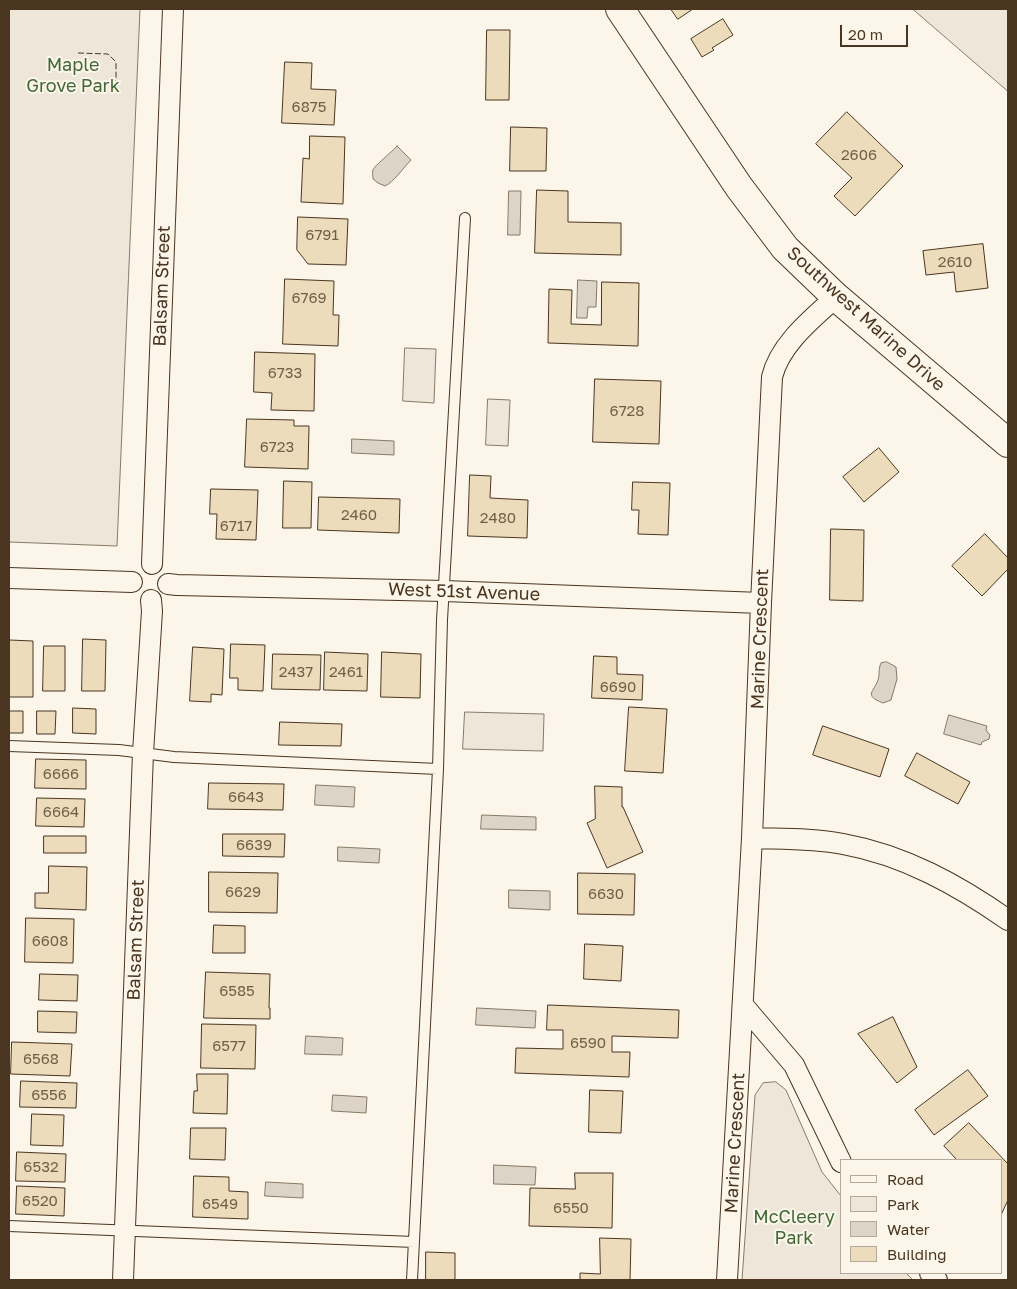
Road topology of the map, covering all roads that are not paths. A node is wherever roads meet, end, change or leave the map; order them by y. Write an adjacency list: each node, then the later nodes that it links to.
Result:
1 (173, 9): 6 (street, Balsam Street)
2 (620, 9): 4 (main road, Southwest Marine Drive)
3 (465, 218): 10 (lane)
4 (836, 297): 5 (main road, Southwest Marine Drive); 12 (street, Marine Crescent)
5 (1008, 443)
6 (152, 564): 8 (street); 9 (street)
7 (9, 578): 8 (street)
8 (132, 582): 11 (street)
9 (168, 584): 10 (street, West 51st Avenue); 11 (street)
10 (444, 591): 12 (street, West 51st Avenue); 15 (lane)
11 (151, 600): 14 (street, Balsam Street)
12 (761, 603): 16 (street, Marine Crescent)
13 (9, 746): 14 (lane)
14 (143, 753): 15 (lane); 21 (street, Balsam Street)
15 (438, 769): 22 (lane)
16 (752, 838): 17 (street); 18 (street, Marine Crescent)
17 (1008, 920)
18 (743, 1005): 19 (street); 25 (street, Marine Crescent)
19 (840, 1160)
20 (9, 1226): 21 (lane)
21 (124, 1231): 22 (lane); 23 (street, Balsam Street)
22 (414, 1242): 24 (lane)
23 (123, 1280)
24 (412, 1280)
25 (727, 1280)

